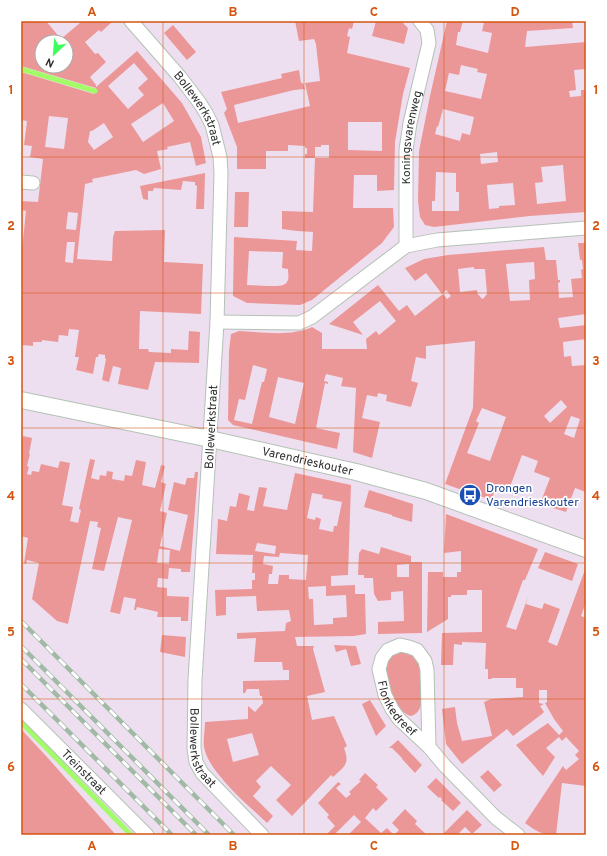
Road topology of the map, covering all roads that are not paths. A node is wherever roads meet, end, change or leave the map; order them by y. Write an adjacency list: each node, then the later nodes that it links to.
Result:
1 (131, 21): 5 (street, Bollewerkstraat)
2 (426, 24): 4 (street, Koningsvarenweg)
3 (586, 228): 4 (street)
4 (406, 246): 5 (street)
5 (217, 322): 7 (street, Bollewerkstraat)
6 (21, 400): 7 (street, Varendrieskouter)
7 (210, 439): 8 (street, Varendrieskouter); 12 (street, Bollewerkstraat)
8 (586, 549)
9 (21, 709): 11 (street, Treinstraat)
10 (429, 748): 10 (street, Flonkedreef); 13 (street, Flonkedreef)
11 (147, 835)
12 (262, 835)
13 (518, 835)

